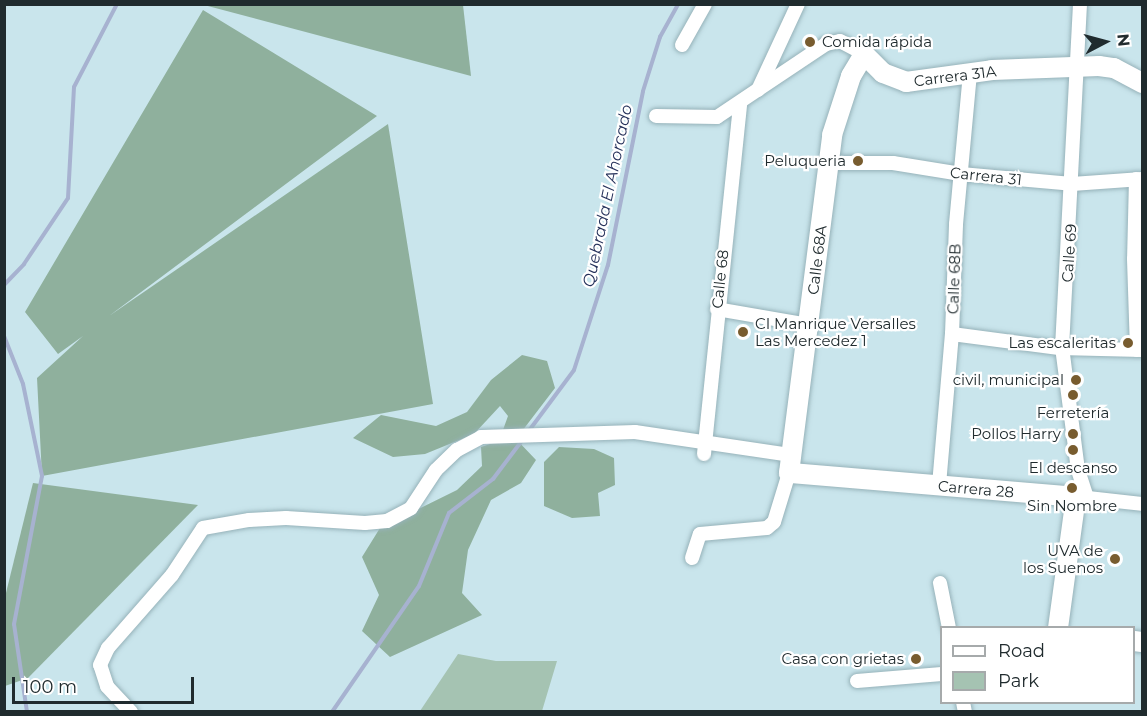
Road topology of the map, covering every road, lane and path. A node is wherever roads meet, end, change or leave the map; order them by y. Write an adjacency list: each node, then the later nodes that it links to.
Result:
1 (705, 4): 4 (street)
2 (798, 4): 9 (street)
3 (1080, 4): 6 (street, Calle 69)
4 (682, 45)
5 (864, 54): 7 (street, Carrera 31A); 9 (street, Carrera 31A); 12 (street, Calle 68A)
6 (1077, 68): 7 (street, Carrera 31A); 8 (street, Carrera 31A); 15 (street, Calle 69)
7 (970, 72): 13 (street, Calle 68B)
8 (1143, 83)
9 (758, 91): 10 (street, Carrera 31A)
10 (740, 105): 11 (street, Carrera 31A); 16 (street, Calle 68)
11 (656, 116)
12 (829, 163): 13 (street, Carrera 31); 17 (street, Calle 68A)
13 (961, 174): 15 (street, Carrera 31); 18 (street, Calle 68B)
14 (1139, 179): 15 (street, Carrera 31); 20 (street)
15 (1072, 184): 19 (street, Calle 69)
16 (717, 309): 17 (street); 21 (street, Calle 68)
17 (809, 325): 22 (street, Calle 68A)
18 (952, 334): 19 (street); 23 (street, Calle 68B)
19 (1062, 348): 20 (street); 24 (street, Calle 69)
20 (1140, 350)
21 (705, 450): 22 (street); 32 (street)
22 (790, 464): 23 (street, Carrera 28); 26 (street, Calle 68A)
23 (939, 485): 24 (street, Carrera 28)
24 (1081, 497): 25 (street, Carrera 28); 29 (street, Calle 69)
25 (1143, 504)
26 (692, 558)
27 (940, 583): 28 (street)
28 (949, 626)
29 (1058, 626)
30 (940, 674): 31 (street)
31 (857, 681)
32 (131, 711)

